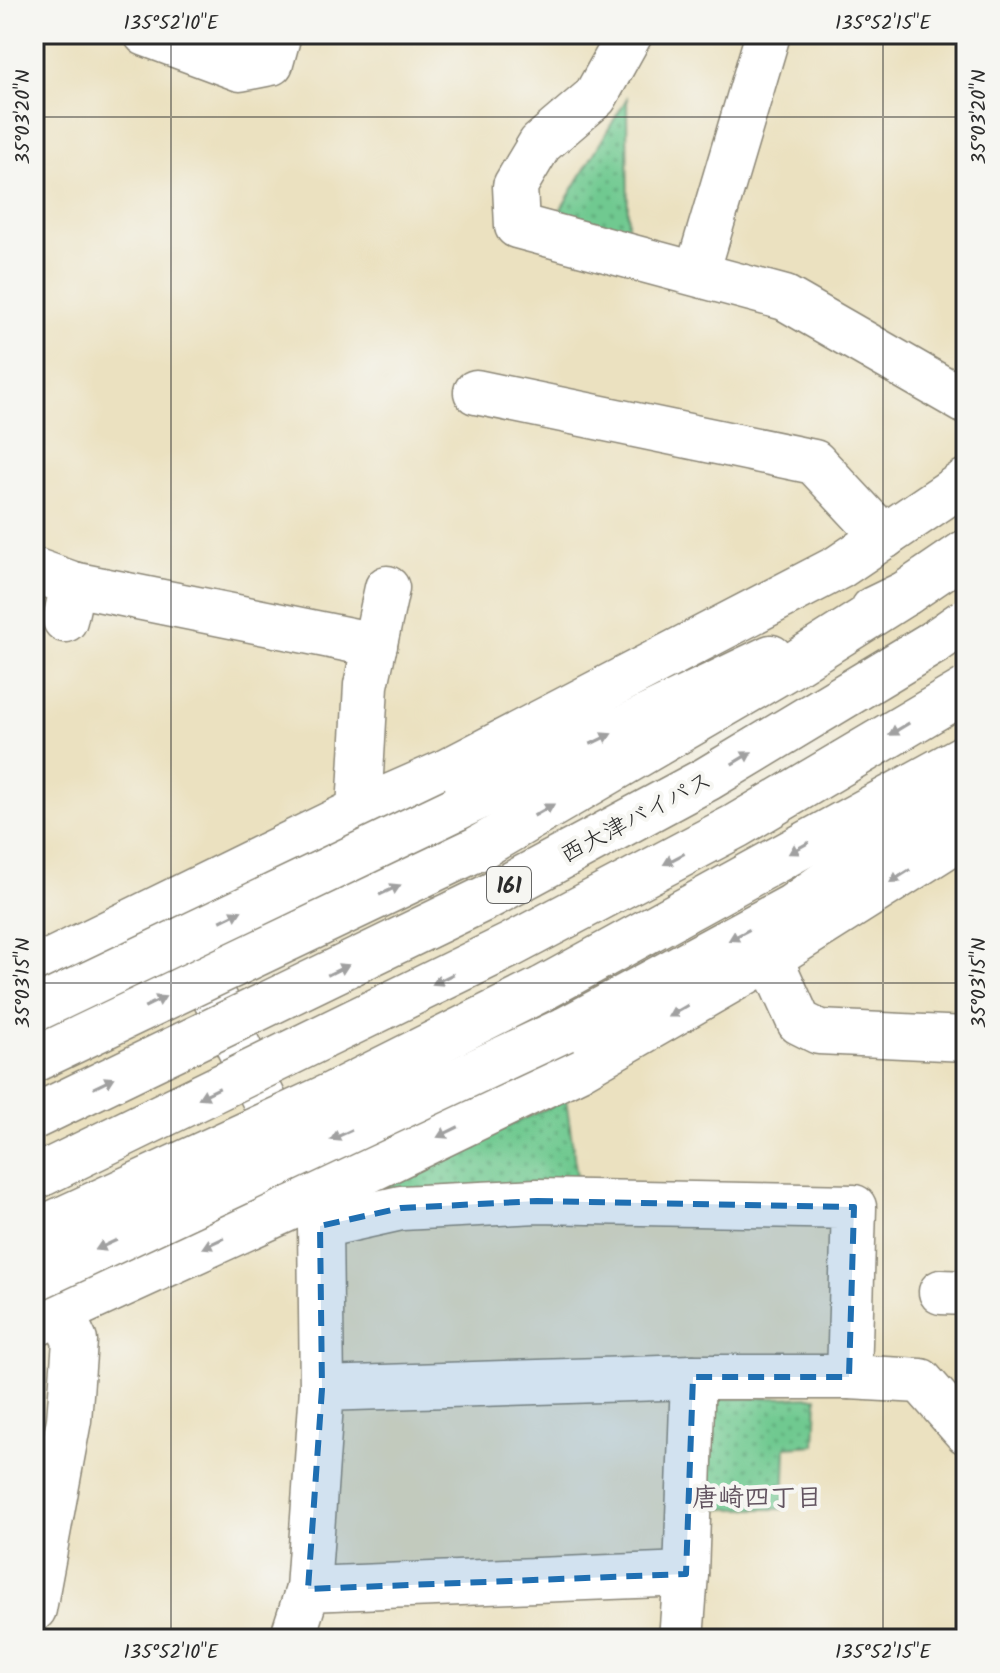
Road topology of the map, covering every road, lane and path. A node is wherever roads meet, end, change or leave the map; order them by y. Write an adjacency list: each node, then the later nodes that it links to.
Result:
1 (146, 34): 2 (main road)
2 (279, 34)
3 (630, 34): 5 (main road)
4 (768, 34): 5 (main road)
5 (697, 273): 7 (main road)
6 (476, 392): 9 (main road)
7 (966, 402)
8 (966, 481): 9 (main road)
9 (884, 537): 19 (main road)
10 (966, 552): 13 (main road)
11 (387, 588): 15 (main road)
12 (57, 592): 15 (main road)
13 (906, 593): 24 (main road, one-way to 13, bridge); 26 (main road, one-way to 13, bridge)
14 (966, 620): 27 (main road, 西大津バイパス / 161, one-way to 14, bridge)
15 (375, 645): 19 (main road)
16 (966, 690): 28 (main road, 161, one-way to 28, bridge)
17 (966, 756): 30 (main road, one-way to 30, bridge)
18 (966, 783): 31 (main road, one-way to 31, bridge)
19 (359, 810): 21 (main road)
20 (966, 834): 22 (main road, one-way to 22)
21 (169, 903): 23 (main road); 29 (main road)
22 (770, 958): 25 (main road); 29 (main road, one-way to 29)
23 (34, 969)
24 (34, 1010)
25 (966, 1039)
26 (34, 1060)
27 (34, 1117)
28 (34, 1178)
29 (316, 1212): 32 (main road, one-way to 32); 34 (main road); 35 (main road)
30 (34, 1232)
31 (34, 1279)
32 (48, 1319): 37 (main road)
33 (693, 1377): 34 (main road); 35 (main road); 38 (main road)
34 (849, 1377): 36 (main road)
35 (322, 1389): 39 (main road)
36 (966, 1432)
37 (42, 1525): 40 (main road)
38 (686, 1574): 39 (main road); 42 (main road)
39 (308, 1589): 41 (main road)
40 (34, 1609)
41 (292, 1639)
42 (681, 1639)

